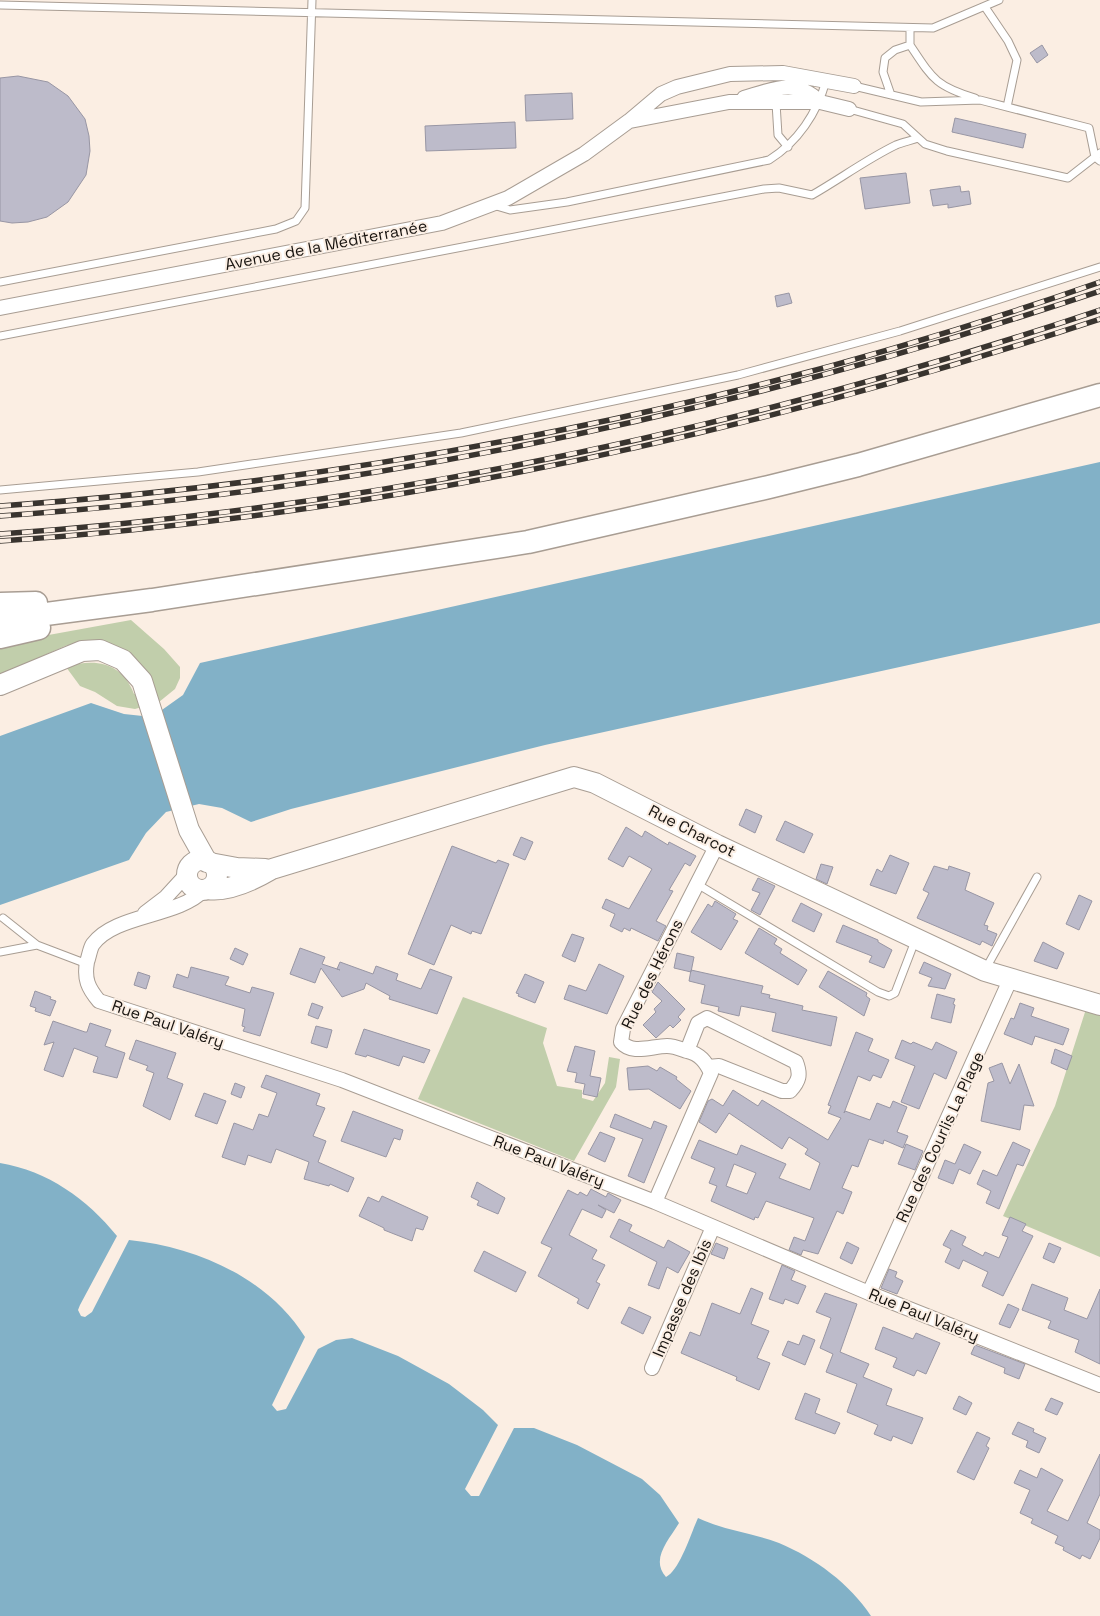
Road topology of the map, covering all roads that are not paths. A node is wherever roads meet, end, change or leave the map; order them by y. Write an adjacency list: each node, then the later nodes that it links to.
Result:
1 (312, 0): 5 (lane)
2 (999, 0): 4 (lane)
3 (0, 5): 5 (lane)
4 (985, 7): 6 (lane); 16 (lane)
5 (312, 12): 6 (lane); 25 (lane)
6 (910, 28): 7 (lane)
7 (910, 44): 11 (lane); 12 (lane)
8 (826, 81): 9 (street, Avenue de la Méditerranée); 10 (street, Avenue de la Méditerranée); 14 (lane)
9 (800, 82): 13 (street, Avenue de la Méditerranée); 14 (street, Avenue de la Méditerranée); 18 (street, Avenue de la Méditerranée)
10 (854, 86): 11 (lane)
11 (891, 95): 12 (lane)
12 (980, 100): 16 (lane)
13 (729, 102): 15 (street, Avenue de la Méditerranée); 18 (street, Avenue de la Méditerranée)
14 (820, 102): 15 (street, Avenue de la Méditerranée); 17 (street, Avenue de la Méditerranée); 20 (lane)
15 (776, 103): 20 (lane)
16 (1007, 107): 22 (lane)
17 (849, 109): 19 (lane)
18 (629, 122): 23 (street, Avenue de la Méditerranée)
19 (918, 138): 22 (lane); 27 (lane)
20 (788, 147): 23 (lane)
21 (1100, 147): 22 (lane)
22 (1098, 157)
23 (492, 205): 26 (street, Avenue de la Méditerranée)
24 (1100, 267): 29 (lane)
25 (0, 282)
26 (0, 308)
27 (0, 336)
28 (1100, 395): 30 (main road)
29 (0, 490)
30 (152, 600): 31 (main road); 32 (main road); 33 (main road)
31 (0, 604)
32 (0, 620)
33 (0, 637)
34 (0, 685): 36 (street)
35 (717, 845): 37 (street, Rue Charcot); 39 (street, Rue des Hérons); 43 (street, Rue Charcot)
36 (199, 867): 37 (street, Rue Charcot); 40 (street); 42 (street, Rue Paul Valéry)
37 (272, 869): 40 (street, Rue Charcot)
38 (1037, 877): 47 (lane)
39 (697, 884): 43 (lane); 50 (street, Rue des Hérons)
40 (206, 889): 42 (street, Rue Paul Valéry)
41 (3, 918): 44 (lane)
42 (139, 918): 46 (street, Rue Paul Valéry)
43 (916, 938): 47 (street, Rue Charcot)
44 (37, 945): 45 (lane); 46 (lane)
45 (0, 952)
46 (87, 964): 52 (street, Rue Paul Valéry)
47 (985, 971): 48 (street, Rue Charcot)
48 (1010, 980): 49 (street, Rue Charcot); 54 (street, Rue des Courlis La Plage)
49 (1100, 1005)
50 (687, 1051): 51 (street); 51 (street)
51 (708, 1067): 52 (street)
52 (655, 1202): 53 (street, Rue Paul Valéry)
53 (713, 1227): 54 (street, Rue Paul Valéry); 55 (street, Impasse des Ibis)
54 (869, 1293): 56 (street, Rue Paul Valéry)
55 (652, 1368)
56 (1100, 1385)

